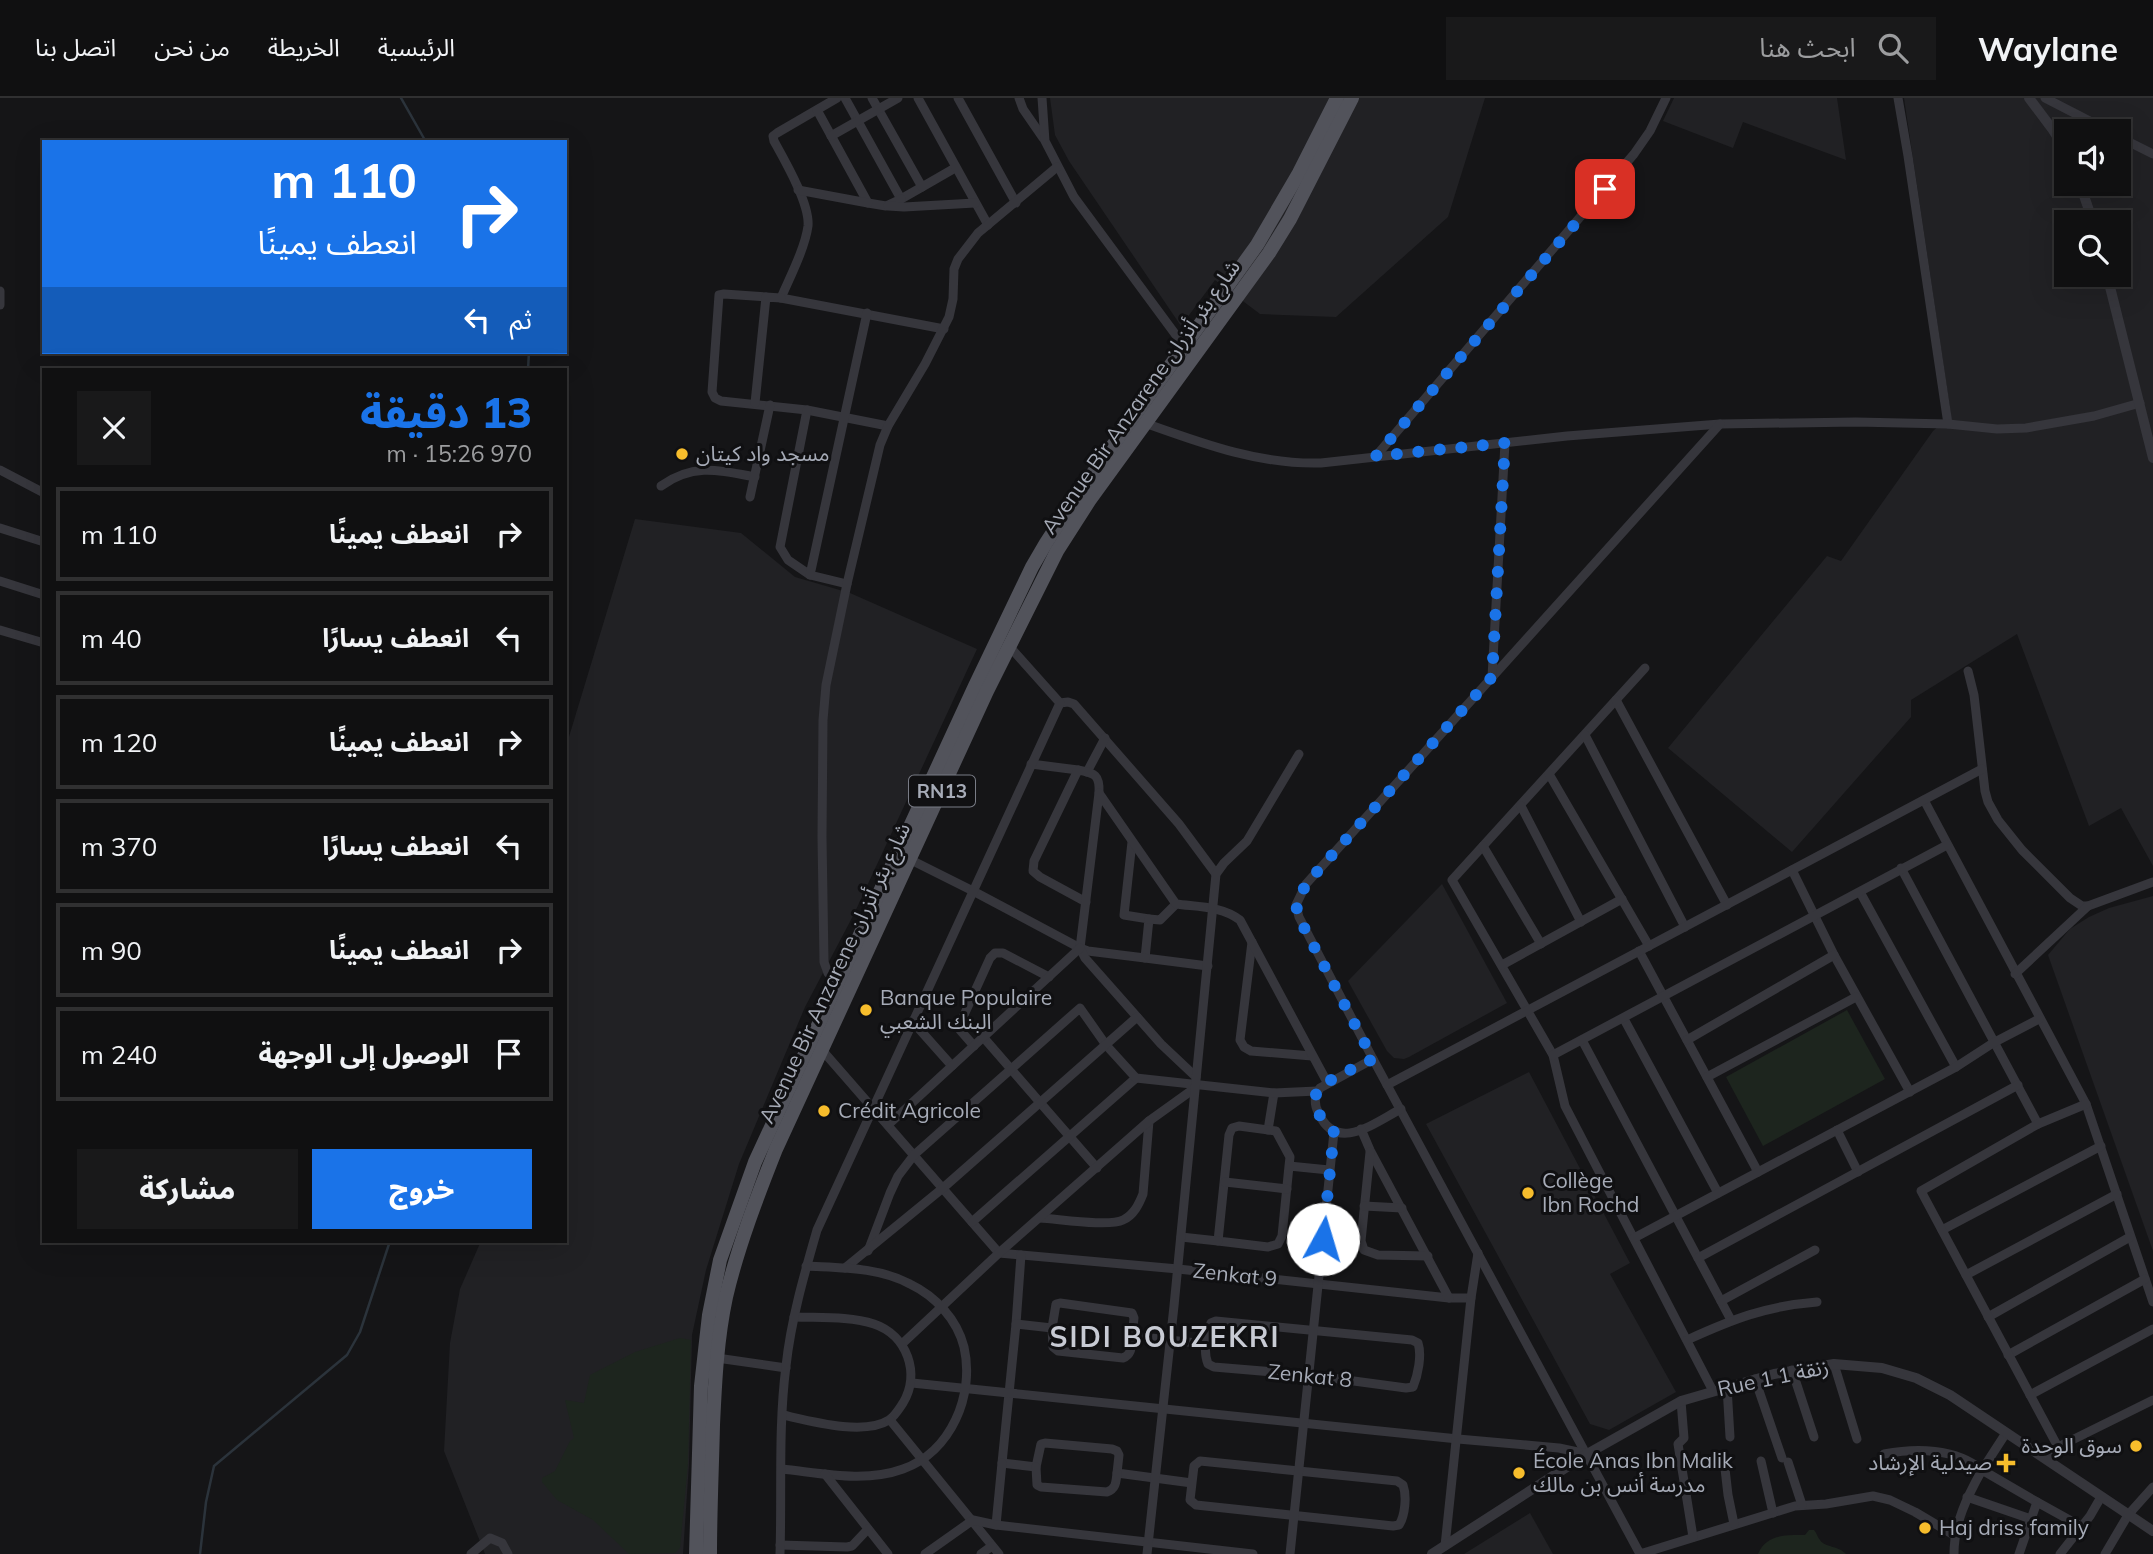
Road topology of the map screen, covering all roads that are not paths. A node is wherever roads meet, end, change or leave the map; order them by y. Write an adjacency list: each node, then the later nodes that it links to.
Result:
1 (837, 98): 16 (street)
2 (845, 98): 18 (street)
3 (872, 98): 15 (street)
4 (898, 98): 15 (street)
5 (918, 98): 25 (street)
6 (959, 98): 31 (street)
7 (1019, 98): 21 (street)
8 (1042, 98): 21 (street)
9 (1337, 98): 41 (main road, Avenue Bir Anzarene شارع بئر أنزران / RN13)
10 (1352, 98): 47 (main road, Avenue Bir Anzarene شارع بئر أنزران / RN13)
11 (1667, 98): 52 (street)
12 (1898, 98): 49 (street)
13 (2029, 98): 19 (street)
14 (2045, 98): 17 (street)
15 (878, 109): 18 (street); 26 (street)
16 (817, 110): 20 (street); 27 (street)
17 (2086, 119)
18 (858, 121): 20 (street); 28 (street)
19 (2054, 132)
20 (831, 136): 29 (street)
21 (1045, 141): 24 (street)
22 (2131, 142): 23 (street)
23 (2153, 154)
24 (1057, 167): 31 (street); 41 (street)
25 (955, 168): 26 (street); 30 (street)
26 (922, 187): 28 (street)
27 (798, 190): 29 (street); 37 (street)
28 (901, 199): 32 (street)
29 (869, 203): 32 (street)
30 (975, 203): 32 (street); 33 (street)
31 (1016, 203): 33 (street)
32 (886, 206)
33 (988, 225): 40 (street)
34 (2110, 287): 43 (street)
35 (0, 291): 38 (street)
36 (766, 297): 37 (street); 42 (street); 42 (street)
37 (781, 298): 39 (street)
38 (0, 305)
39 (867, 313): 40 (street); 46 (street)
40 (944, 329): 50 (street)
41 (1184, 346): 114 (main road, Avenue Bir Anzarene شارع بئر أنزران / RN13)
42 (754, 403): 44 (street)
43 (2140, 403): 49 (street); 53 (street)
44 (769, 405): 45 (street); 55 (street)
45 (807, 410): 46 (street); 61 (street)
46 (846, 418): 50 (street); 61 (street)
47 (1145, 423): 52 (street); 67 (main road, Avenue Bir Anzarene شارع بئر أنزران / RN13)
48 (1720, 424): 49 (street); 51 (street); 70 (street)
49 (1948, 424)
50 (888, 426): 63 (street)
51 (1505, 443): 52 (street); 70 (street)
52 (1376, 456)
53 (2153, 458)
54 (1, 472): 57 (street)
55 (755, 477): 56 (street); 58 (street)
56 (661, 486)
57 (42, 493)
58 (750, 497)
59 (0, 527): 60 (street)
60 (42, 541)
61 (810, 575): 63 (street)
62 (0, 581): 64 (street)
63 (847, 584): 114 (street)
64 (42, 594)
65 (0, 630): 66 (street)
66 (42, 642)
67 (1010, 647): 72 (street); 86 (main road, Avenue Bir Anzarene شارع بئر أنزران / RN13)
68 (1644, 668): 71 (street)
69 (1968, 671): 77 (street)
70 (1492, 677): 131 (street)
71 (1616, 700): 73 (street); 96 (street)
72 (1059, 703): 74 (street); 76 (street)
73 (1585, 734): 79 (street); 102 (street)
74 (1105, 738): 78 (street); 89 (street)
75 (1299, 754): 89 (street)
76 (1031, 764): 78 (street); 91 (street)
77 (1982, 769): 81 (street); 97 (street)
78 (1083, 771): 80 (street); 94 (street)
79 (1549, 775): 82 (street); 93 (street)
80 (1099, 793): 83 (street); 94 (street)
81 (1924, 800): 84 (street); 88 (street)
82 (1521, 806): 85 (street); 101 (street)
83 (1132, 842): 95 (street); 100 (street)
84 (1947, 845): 87 (street); 112 (street)
85 (1483, 846): 104 (street); 110 (street)
86 (911, 860): 91 (street); 128 (main road, Avenue Bir Anzarene شارع بئر أنزران / RN13)
87 (1902, 868): 92 (street); 125 (street)
88 (1792, 870): 96 (street); 99 (street)
89 (1216, 874): 98 (street)
90 (2153, 882): 97 (street)
91 (973, 891): 106 (street); 121 (street)
92 (1860, 892): 99 (street); 133 (street)
93 (1622, 899): 101 (street); 105 (street)
94 (1086, 902): 106 (street)
95 (1176, 904): 98 (street); 100 (street)
96 (1727, 905): 102 (street)
97 (2088, 906): 112 (street)
98 (1213, 909): 103 (street); 111 (street)
99 (1815, 916): 108 (street); 115 (street)
100 (1149, 919): 109 (street)
101 (1581, 922): 104 (street)
102 (1685, 927): 105 (street)
103 (1252, 942): 130 (street); 130 (street)
104 (1541, 944): 110 (street)
105 (1648, 946): 107 (street)
106 (1080, 948): 109 (street); 113 (street); 118 (street)
107 (1639, 951): 115 (street); 117 (street)
108 (1834, 955): 116 (street); 124 (street)
109 (1145, 958): 111 (street)
110 (1502, 965): 117 (street)
111 (1208, 966): 137 (street)
112 (2015, 974): 120 (street)
113 (1049, 977): 122 (street); 127 (street)
114 (837, 984): 273 (main road, Avenue Bir Anzarene شارع بئر أنزران / RN13)
115 (1663, 996): 119 (street); 124 (street)
116 (1856, 997): 136 (street); 142 (street)
117 (1528, 1010): 129 (street); 139 (street)
118 (1137, 1017): 126 (street); 137 (street)
119 (1624, 1019): 123 (street); 167 (street)
120 (2039, 1019): 125 (street); 145 (street)
121 (912, 1021): 132 (street); 146 (street)
122 (984, 1038): 127 (street); 134 (street)
123 (1582, 1040): 129 (street); 171 (street)
124 (1687, 1040): 136 (street)
125 (1993, 1043): 133 (street); 140 (street)
126 (1106, 1045): 134 (street); 135 (street); 144 (street)
127 (974, 1046): 132 (street)
128 (822, 1050): 146 (street); 211 (main road, Avenue Bir Anzarene شارع بئر أنزران / RN13)
129 (1553, 1055): 177 (street)
130 (1312, 1056): 138 (street)
131 (1373, 1059): 138 (street); 139 (street)
132 (952, 1066): 150 (street)
133 (1956, 1067): 142 (street)
134 (1011, 1069): 144 (street); 158 (street)
135 (1136, 1077): 137 (street); 155 (street)
136 (1707, 1077): 162 (street)
137 (1196, 1083): 143 (street); 148 (street); 175 (street)
138 (1328, 1083): 141 (street)
139 (1387, 1085): 147 (street)
140 (2018, 1085): 149 (street); 163 (street)
141 (1317, 1091): 143 (street); 154 (street)
142 (1910, 1091): 153 (street)
143 (1274, 1093): 152 (street)
144 (1040, 1103): 155 (street); 165 (street)
145 (2086, 1104): 149 (street); 156 (street)
146 (873, 1108): 150 (street); 186 (street)
147 (1401, 1109): 151 (street); 182 (street)
148 (1149, 1121): 160 (street); 172 (street)
149 (2038, 1124): 174 (street)
150 (888, 1125): 158 (street)
151 (1361, 1129): 154 (street); 157 (street)
152 (1272, 1130): 159 (street); 164 (street)
153 (1837, 1130): 162 (street); 163 (street)
154 (1334, 1132): 161 (street)
155 (1069, 1136): 160 (street); 173 (street)
156 (2101, 1146): 168 (street); 174 (street)
157 (1370, 1150): 169 (street); 170 (street)
158 (914, 1155): 165 (street); 180 (street)
159 (1291, 1163): 161 (street); 166 (street)
160 (1097, 1168): 172 (street)
161 (1329, 1170): 191 (street)
162 (1758, 1172): 167 (street)
163 (1858, 1172): 185 (street)
164 (1225, 1182): 166 (street); 178 (street)
165 (943, 1188): 173 (street); 180 (street)
166 (1287, 1189): 178 (street)
167 (1718, 1193): 171 (street)
168 (2117, 1194): 176 (street); 189 (street)
169 (1364, 1206): 170 (street); 184 (street)
170 (1402, 1208): 184 (street)
171 (1676, 1216): 177 (street); 185 (street)
172 (1040, 1218): 181 (street)
173 (972, 1222): 181 (street)
174 (1942, 1230): 189 (street)
175 (1181, 1237): 178 (street); 188 (street)
176 (2130, 1237): 190 (street); 199 (street)
177 (1634, 1238): 207 (street)
178 (1218, 1241)
179 (1815, 1250): 194 (street)
180 (868, 1251): 187 (street)
181 (999, 1253): 183 (street, Zenkat 9); 197 (street)
182 (1478, 1253): 193 (street); 235 (street)
183 (1021, 1255): 188 (street, Zenkat 9); 201 (street)
184 (1428, 1256): 192 (street)
185 (1698, 1258): 194 (street)
186 (806, 1266): 187 (street); 198 (street)
187 (845, 1268): 197 (street)
188 (1178, 1269): 191 (street, Zenkat 9); 206 (street)
189 (1966, 1275): 199 (street)
190 (2145, 1279): 196 (street); 210 (street)
191 (1318, 1285): 192 (street, Zenkat 9); 204 (street)
192 (1450, 1298): 193 (street, Zenkat 9)
193 (1471, 1298): 232 (street)
194 (1721, 1301): 200 (street)
195 (1817, 1302): 200 (street)
196 (2153, 1302)
197 (942, 1306): 208 (street); 219 (street)
198 (794, 1317): 208 (street); 213 (street)
199 (1988, 1317): 210 (street)
200 (1731, 1320): 207 (street)
201 (1016, 1324): 202 (street); 221 (street)
202 (1052, 1328): 205 (street); 205 (street)
203 (2153, 1329): 222 (street)
204 (1314, 1332): 209 (street); 215 (street); 215 (street, Zenkat 8)
205 (1132, 1336): 206 (street)
206 (1170, 1340): 209 (street); 225 (street)
207 (1687, 1340): 220 (street)
208 (903, 1343): 217 (street)
209 (1206, 1344): 215 (street, Zenkat 8)
210 (2008, 1354): 222 (street)
211 (717, 1359): 213 (street); 274 (main road, Avenue Bir Anzarene شارع بئر أنزران / RN13)
212 (1833, 1364): 214 (street, Rue 1 زنقة 1); 229 (street, Rue 1 زنقة 1); 233 (street)
213 (786, 1368): 226 (street)
214 (1791, 1370): 216 (street, Rue 1 زنقة 1); 231 (street)
215 (1309, 1375): 228 (street)
216 (1755, 1379): 218 (street, Rue 1 زنقة 1); 254 (street)
217 (912, 1383): 219 (street); 227 (street)
218 (1727, 1387): 220 (street, Rue 1 زنقة 1); 230 (street)
219 (965, 1388): 221 (street); 239 (street)
220 (1713, 1391): 224 (street, Rue 1 زنقة 1)
221 (1009, 1393): 225 (street); 241 (street)
222 (2029, 1395): 234 (street)
223 (2153, 1400): 234 (street)
224 (1681, 1401): 235 (street, Rue 1 زنقة 1); 266 (street)
225 (1163, 1409): 228 (street); 248 (street)
226 (783, 1415): 227 (street); 243 (street)
227 (890, 1420): 239 (street)
228 (1304, 1422): 232 (street); 245 (street)
229 (2006, 1433): 237 (street, Rue 1 زنقة 1); 244 (street)
230 (1730, 1437)
231 (1814, 1437)
232 (1458, 1439): 235 (street); 268 (street)
233 (1857, 1439)
234 (2057, 1447): 237 (street)
235 (1587, 1454): 266 (street); 268 (street, Rue 1 زنقة 1)
236 (1884, 1454): 244 (street)
237 (2044, 1458): 252 (street, Rue 1 زنقة 1)
238 (1724, 1460): 260 (street)
239 (922, 1461): 247 (street); 259 (street)
240 (1761, 1461): 255 (street)
241 (1002, 1463): 242 (street); 261 (street)
242 (1036, 1466): 246 (street); 246 (street)
243 (782, 1469): 247 (street); 269 (street)
244 (1982, 1470): 251 (street); 253 (street)
245 (1299, 1472): 249 (street); 256 (street); 256 (street)
246 (1116, 1473): 248 (street)
247 (825, 1474): 263 (street)
248 (1156, 1478): 249 (street); 267 (street)
249 (1192, 1483): 256 (street)
250 (2153, 1487): 257 (street)
251 (1967, 1497): 258 (street); 265 (street)
252 (2101, 1497): 257 (street, Rue 1 زنقة 1); 262 (street)
253 (2037, 1502): 258 (street); 262 (street)
254 (1802, 1505): 255 (street); 265 (street)
255 (1773, 1513): 260 (street)
256 (1294, 1515): 280 (street)
257 (2128, 1515): 264 (street, Rue 1 زنقة 1); 285 (street)
258 (2031, 1519): 283 (street)
259 (973, 1520): 261 (street); 270 (street); 276 (street)
260 (1734, 1524): 266 (street)
261 (996, 1525): 267 (street)
262 (2082, 1527): 284 (street)
263 (869, 1529): 269 (street); 275 (street)
264 (2153, 1531)
265 (1954, 1535): 282 (street)
266 (1693, 1537)
267 (1149, 1543): 278 (street); 279 (street)
268 (1445, 1546): 281 (street, Rue 1 زنقة 1)
269 (780, 1549)
270 (995, 1550): 277 (street)
271 (471, 1554): 272 (street)
272 (508, 1554)
273 (696, 1554)
274 (710, 1554)
275 (888, 1554)
276 (925, 1554)
277 (981, 1554)
278 (1147, 1554)
279 (1253, 1554)
280 (1290, 1554)
281 (1432, 1554)
282 (1954, 1554)
283 (2019, 1554)
284 (2060, 1554)
285 (2105, 1554)

